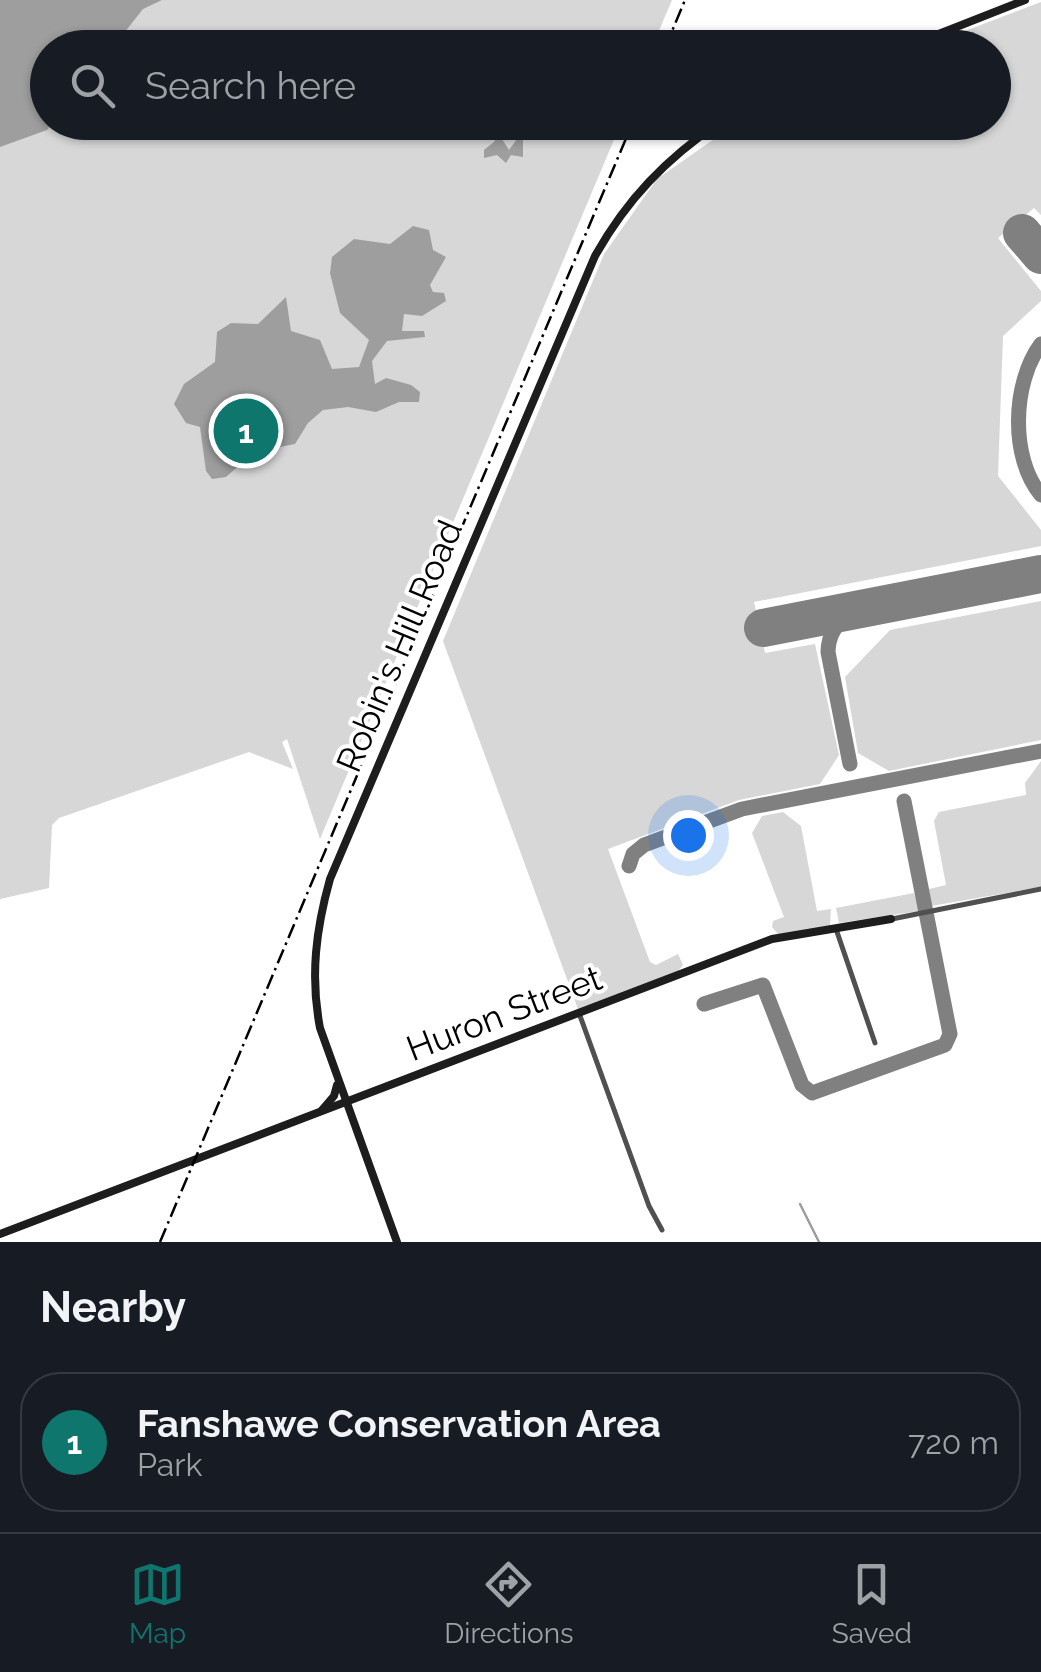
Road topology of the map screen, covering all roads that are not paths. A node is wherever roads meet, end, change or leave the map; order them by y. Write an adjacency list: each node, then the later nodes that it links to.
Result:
1 (1025, 0): 2 (main road)
2 (949, 30)
3 (696, 140): 9 (main road, Robin's Hill Road)
4 (1041, 889): 5 (street, Huron Street)
5 (891, 920): 6 (main road, Huron Street)
6 (836, 929): 7 (main road, Huron Street); 8 (street)
7 (579, 1013): 10 (main road, Huron Street); 12 (street)
8 (875, 1042)
9 (336, 1075): 10 (main road, Robin's Hill Road); 11 (main road)
10 (346, 1103): 11 (main road, Huron Street); 14 (main road, Robin's Hill Road)
11 (318, 1113): 13 (main road, Huron Street)
12 (662, 1230)
13 (0, 1234)
14 (397, 1242)

